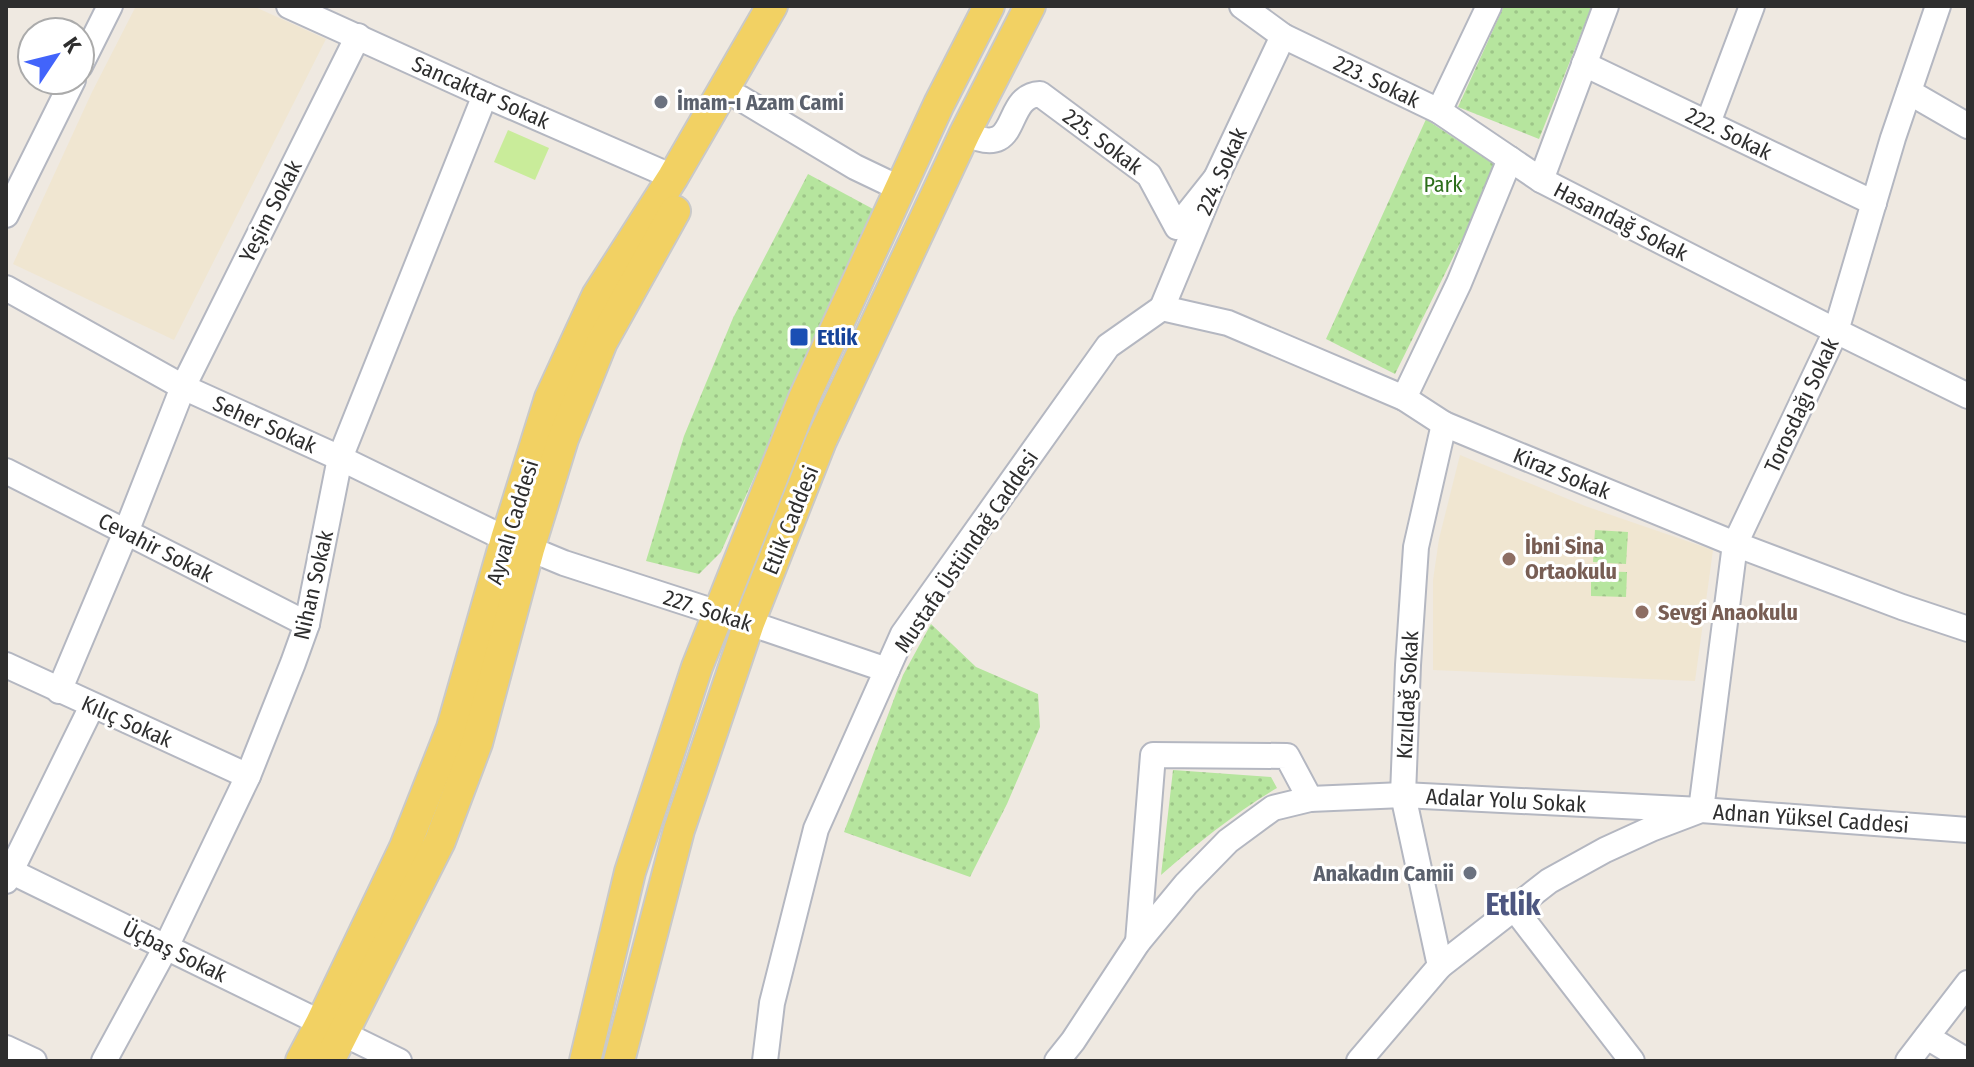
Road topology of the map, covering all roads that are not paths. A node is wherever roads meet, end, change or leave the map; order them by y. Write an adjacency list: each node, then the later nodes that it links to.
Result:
1 (110, 6): 12 (street)
2 (289, 6): 13 (street, Sancaktar Sokak)
3 (772, 6): 25 (main road, Ayvalı Caddesi)
4 (796, 6): 19 (main road, Ayvalı Caddesi)
5 (989, 6): 28 (main road, Etlik Caddesi)
6 (1030, 6): 23 (main road, Etlik Caddesi)
7 (1242, 6): 14 (street, 223. Sokak)
8 (1489, 6): 20 (street)
9 (1606, 6): 15 (street)
10 (1752, 6): 21 (street)
11 (1938, 6): 16 (street, Torosdağı Sokak)
12 (96, 34)
13 (358, 36): 17 (street, Sancaktar Sokak); 34 (street, Yeşim Sokak)
14 (1283, 36): 20 (street, 223. Sokak); 26 (street, 224. Sokak)
15 (1584, 64): 21 (street, 222. Sokak); 27 (street)
16 (1909, 92): 22 (street); 29 (street, Torosdağı Sokak)
17 (485, 95): 25 (street, Sancaktar Sokak); 38 (street, Nihan Sokak)
18 (65, 96): 30 (street)
19 (740, 98): 28 (street); 41 (main road, Ayvalı Caddesi)
20 (1439, 111): 24 (street, 223. Sokak)
21 (1708, 123): 29 (street, 222. Sokak)
22 (1968, 126)
23 (965, 133): 26 (street, 225. Sokak); 44 (main road, Etlik Caddesi)
24 (1510, 159): 27 (street, Hasandağ Sokak); 36 (street)
25 (673, 177): 41 (main road, Ayvalı Caddesi)
26 (1216, 178): 32 (street, 224. Sokak)
27 (1541, 180): 33 (street, Hasandağ Sokak)
28 (901, 189): 43 (main road, Etlik Caddesi)
29 (1874, 203): 33 (street, Torosdağı Sokak)
30 (6, 215)
31 (6, 288): 34 (street, Seher Sokak)
32 (1162, 308): 36 (street, Kiraz Sokak); 48 (street, Mustafa Üstündağ Caddesi)
33 (1836, 331): 35 (street, Hasandağ Sokak); 42 (street, Torosdağı Sokak)
34 (183, 387): 38 (street, Seher Sokak); 40 (street, Yeşim Sokak)
35 (1968, 396)
36 (1404, 398): 37 (street, Kiraz Sokak)
37 (1444, 424): 42 (street, Kiraz Sokak); 52 (street, Kızıldağ Sokak)
38 (340, 458): 41 (street, Seher Sokak); 45 (street, Nihan Sokak)
39 (6, 471): 40 (street, Cevahir Sokak)
40 (126, 532): 45 (street, Cevahir Sokak); 49 (street, Yeşim Sokak)
41 (518, 544): 43 (street, 227. Sokak); 62 (main road, Ayvalı Caddesi)
42 (1735, 544): 46 (street, Kiraz Sokak); 54 (street, Torosdağı Sokak)
43 (719, 613): 44 (street, 227. Sokak); 70 (main road, Etlik Caddesi)
44 (749, 623): 48 (street, 227. Sokak); 71 (main road, Etlik Caddesi)
45 (307, 624): 51 (street, Nihan Sokak)
46 (1968, 629)
47 (6, 665): 49 (street, Kılıç Sokak)
48 (887, 670): 72 (street, Mustafa Üstündağ Caddesi)
49 (59, 691): 50 (street, Kılıç Sokak)
50 (92, 706): 51 (street, Kılıç Sokak); 56 (street)
51 (248, 776): 59 (street, Nihan Sokak)
52 (1403, 795): 53 (street, Adalar Yolu Sokak); 54 (street, Adalar Yolu Sokak); 60 (street, Kızıldağ Sokak)
53 (1310, 799): 58 (street, Adalar Yolu Sokak); 58 (street, Adalar Yolu Sokak)
54 (1701, 810): 55 (street, Adnan Yüksel Caddesi); 57 (street, Adnan Yüksel Caddesi)
55 (1968, 830)
56 (8, 874): 59 (street, Üçbaş Sokak)
57 (1514, 908): 60 (street, Adnan Yüksel Caddesi); 75 (street)
58 (1138, 942): 73 (street, Adalar Yolu Sokak)
59 (166, 947): 62 (street, Üçbaş Sokak); 66 (street, Nihan Sokak)
60 (1440, 966): 74 (street, Adnan Yüksel Caddesi)
61 (1968, 983): 63 (street)
62 (332, 1028): 67 (main road, Ayvalı Caddesi); 68 (main road, Ayvalı Caddesi); 69 (street, Üçbaş Sokak)
63 (1927, 1037): 76 (street); 77 (street)
64 (6, 1048): 65 (street)
65 (34, 1061)
66 (104, 1061)
67 (301, 1061)
68 (329, 1061)
69 (399, 1061)
70 (585, 1061)
71 (619, 1061)
72 (765, 1061)
73 (1057, 1061)
74 (1359, 1061)
75 (1632, 1061)
76 (1908, 1061)
77 (1967, 1061)

